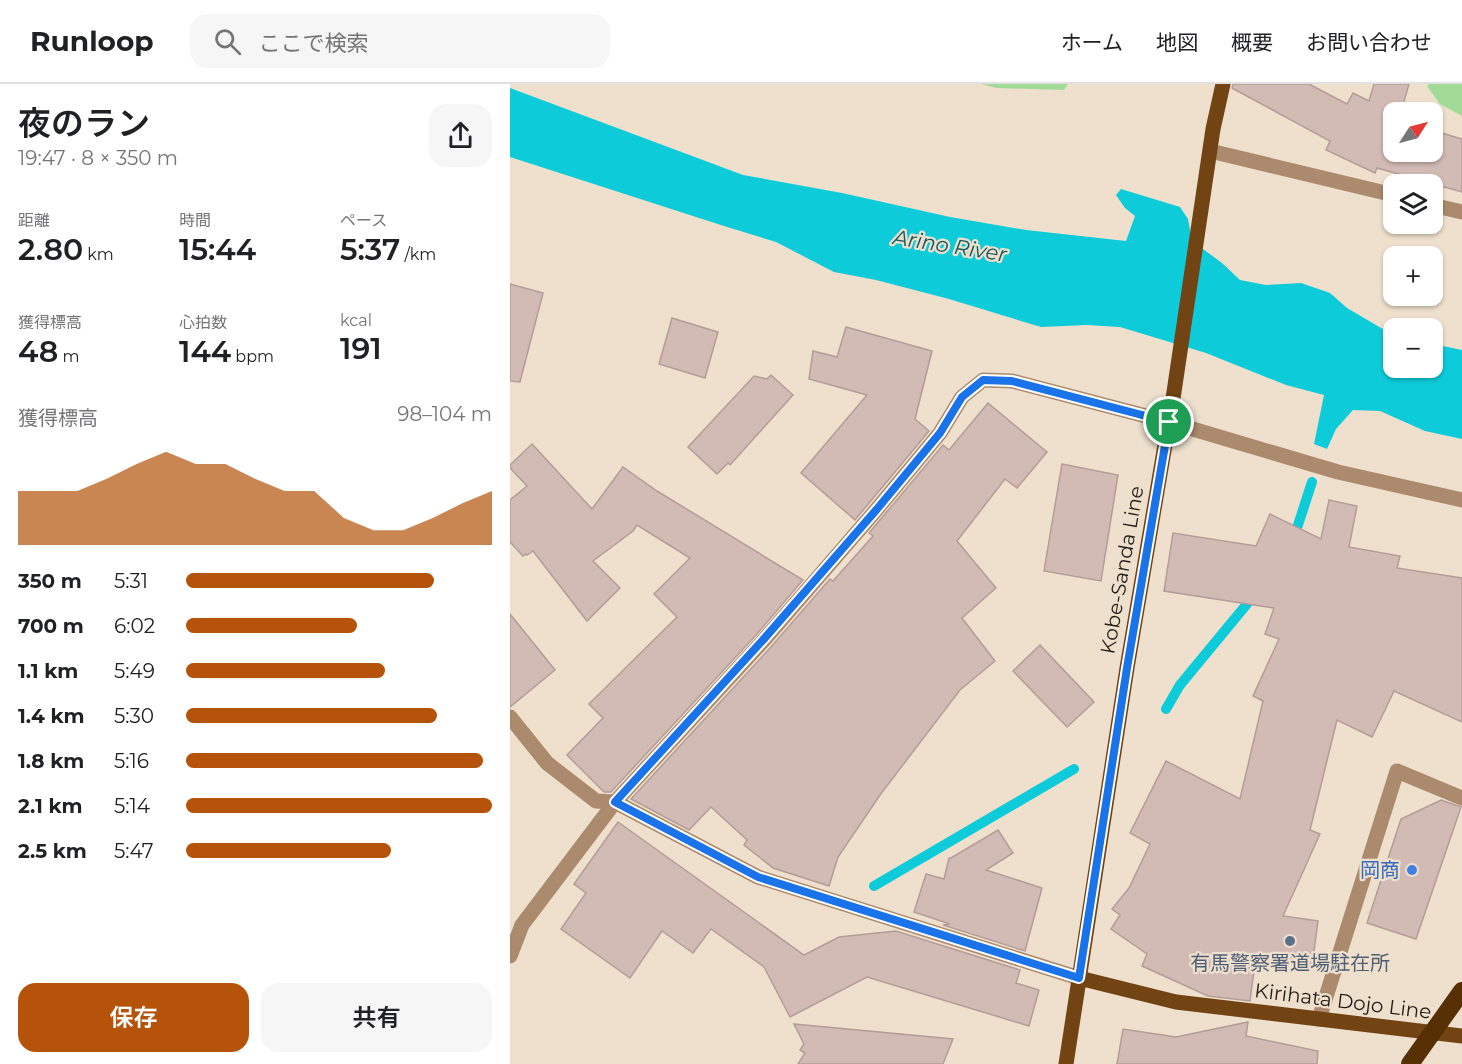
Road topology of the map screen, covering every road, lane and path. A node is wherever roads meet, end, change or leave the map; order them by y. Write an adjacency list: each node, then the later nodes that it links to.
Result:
1 (1223, 84): 2 (main road, Kobe-Sanda Line)
2 (1210, 151): 3 (street); 6 (main road, Kobe-Sanda Line)
3 (1383, 192)
4 (1443, 208): 5 (street)
5 (1462, 212)
6 (1169, 422): 7 (street); 10 (street); 12 (main road, Kobe-Sanda Line)
7 (1462, 500)
8 (510, 717): 10 (street)
9 (1462, 798): 14 (street)
10 (615, 802): 11 (street); 12 (street)
11 (510, 956)
12 (1079, 978): 14 (main road, Kirihata Dojo Line); 17 (main road, Kobe-Sanda Line)
13 (1462, 991): 15 (highway)
14 (1319, 1019): 15 (main road, Kirihata Dojo Line)
15 (1433, 1032): 16 (main road, Kirihata Dojo Line); 18 (highway)
16 (1462, 1036)
17 (1066, 1064)
18 (1410, 1064)

